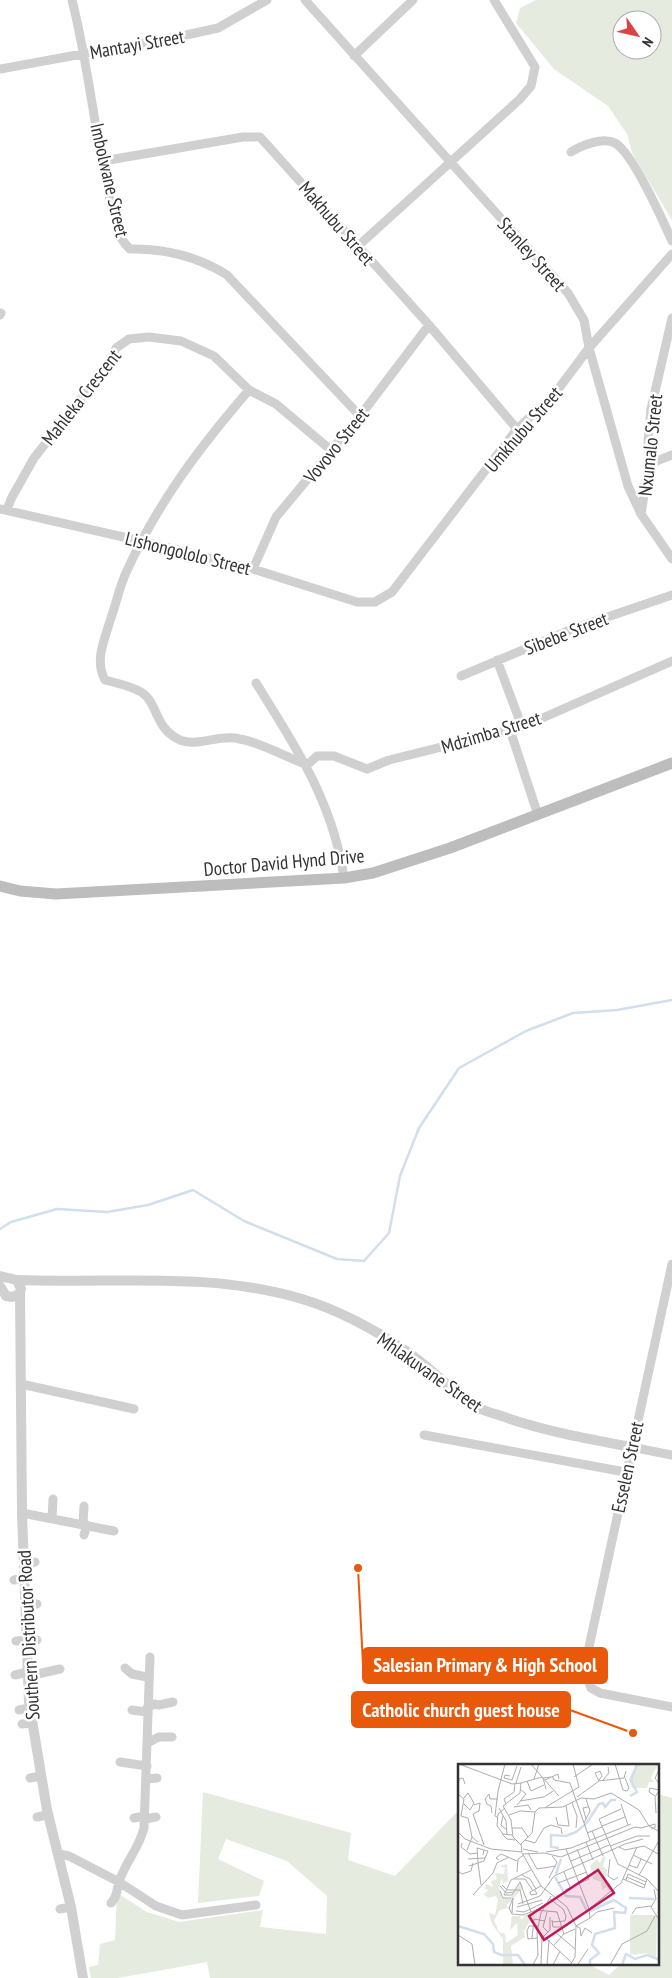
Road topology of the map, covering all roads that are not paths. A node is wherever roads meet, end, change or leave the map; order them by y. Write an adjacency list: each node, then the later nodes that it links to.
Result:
1 (72, 0): 6 (street, Imbolwane Street)
2 (267, 0): 6 (street, Mantayi Street)
3 (305, 0): 7 (street, Stanley Street)
4 (413, 0): 7 (street)
5 (494, 0): 11 (street)
6 (84, 53): 8 (street, Mantayi Street); 10 (street, Imbolwane Street)
7 (354, 56): 11 (street, Stanley Street)
8 (0, 69)
9 (571, 152): 12 (street)
10 (103, 161): 13 (street, Makhubu Street); 19 (street, Imbolwane Street)
11 (449, 162): 13 (street); 17 (street, Stanley Street)
12 (672, 241)
13 (357, 247): 16 (street, Makhubu Street)
14 (672, 254): 17 (street, Umkhubu Street)
15 (672, 318): 23 (street, Nxumalo Street)
16 (429, 325): 19 (street, Vovovo Street); 20 (street, Makhubu Street)
17 (589, 348): 20 (street, Umkhubu Street); 25 (street, Stanley Street)
18 (249, 390): 21 (street, Mahleka Crescent); 24 (street, Mahleka Crescent); 26 (street)
19 (360, 416): 21 (street, Vovovo Street)
20 (517, 429): 30 (street, Umkhubu Street)
21 (332, 451): 28 (street, Vovovo Street)
22 (672, 455): 23 (street)
23 (649, 464): 25 (street, Nxumalo Street)
24 (4, 509): 26 (street, Lishongololo Street)
25 (641, 514): 27 (street, Stanley Street)
26 (141, 541): 28 (street, Lishongololo Street); 38 (street)
27 (672, 559)
28 (253, 569): 30 (street, Lishongololo Street)
29 (672, 595): 31 (street, Sibebe Street)
30 (375, 602)
31 (497, 660): 33 (street, Sibebe Street); 35 (street)
32 (672, 661): 35 (street, Mdzimba Street)
33 (461, 676)
34 (256, 683): 38 (street)
35 (522, 726): 36 (street, Mdzimba Street)
36 (510, 730): 38 (street, Mdzimba Street); 39 (street)
37 (672, 762): 39 (main road, Doctor David Hynd Drive)
38 (307, 765): 40 (street)
39 (538, 814): 40 (main road, Doctor David Hynd Drive)
40 (344, 878): 41 (main road, Doctor David Hynd Drive)
41 (0, 886)
42 (672, 1264): 49 (street, Esselen Street)
43 (14, 1283): 44 (street); 44 (street, Mhlakuvane Street); 45 (street, Southern Distributor Road); 49 (street, Mhlakuvane Street)
44 (4, 1291): 45 (street)
45 (22, 1316): 46 (street, Southern Distributor Road)
46 (21, 1384): 47 (street); 54 (street, Southern Distributor Road)
47 (134, 1409)
48 (424, 1435): 51 (street)
49 (631, 1447): 50 (street, Mhlakuvane Street); 51 (street, Esselen Street)
50 (672, 1455)
51 (625, 1472): 75 (street, Esselen Street)
52 (53, 1499): 55 (street)
53 (84, 1506): 56 (street)
54 (22, 1513): 55 (street); 60 (street, Southern Distributor Road)
55 (52, 1518): 56 (street)
56 (85, 1524): 57 (street); 58 (street)
57 (114, 1531)
58 (84, 1535)
59 (35, 1562): 60 (street)
60 (24, 1564): 61 (street, Southern Distributor Road)
61 (24, 1578): 62 (street); 64 (street, Southern Distributor Road)
62 (14, 1580)
63 (36, 1604): 64 (street)
64 (26, 1606): 65 (street, Southern Distributor Road)
65 (30, 1640): 66 (street); 70 (street, Southern Distributor Road)
66 (16, 1642)
67 (150, 1657): 72 (street)
68 (125, 1668): 72 (street)
69 (60, 1669): 70 (street)
70 (28, 1674): 71 (street); 74 (street, Southern Distributor Road)
71 (15, 1675)
72 (147, 1677): 78 (street)
73 (173, 1702): 78 (street)
74 (30, 1708): 76 (street); 83 (street, Southern Distributor Road)
75 (672, 1708)
76 (19, 1710)
77 (132, 1710): 78 (street)
78 (147, 1710): 80 (street)
79 (172, 1737): 80 (street)
80 (147, 1744): 82 (street)
81 (120, 1762): 82 (street)
82 (146, 1766): 86 (street)
83 (41, 1776): 84 (street); 87 (street, Southern Distributor Road)
84 (30, 1778)
85 (157, 1778): 86 (street)
86 (146, 1779): 91 (street)
87 (48, 1815): 88 (street); 96 (street, Southern Distributor Road)
88 (37, 1817)
89 (156, 1817): 91 (street)
90 (134, 1818): 91 (street)
91 (145, 1818): 92 (street)
92 (141, 1842): 93 (street); 95 (street)
93 (150, 1844)
94 (122, 1852): 95 (street)
95 (132, 1856): 98 (street)
96 (60, 1858): 97 (street); 98 (street); 101 (street, Southern Distributor Road)
97 (50, 1864)
98 (119, 1882): 99 (street); 100 (street)
99 (111, 1903)
100 (256, 1905)
101 (71, 1907): 102 (street); 103 (street, Southern Distributor Road)
102 (60, 1909)
103 (83, 1978)

